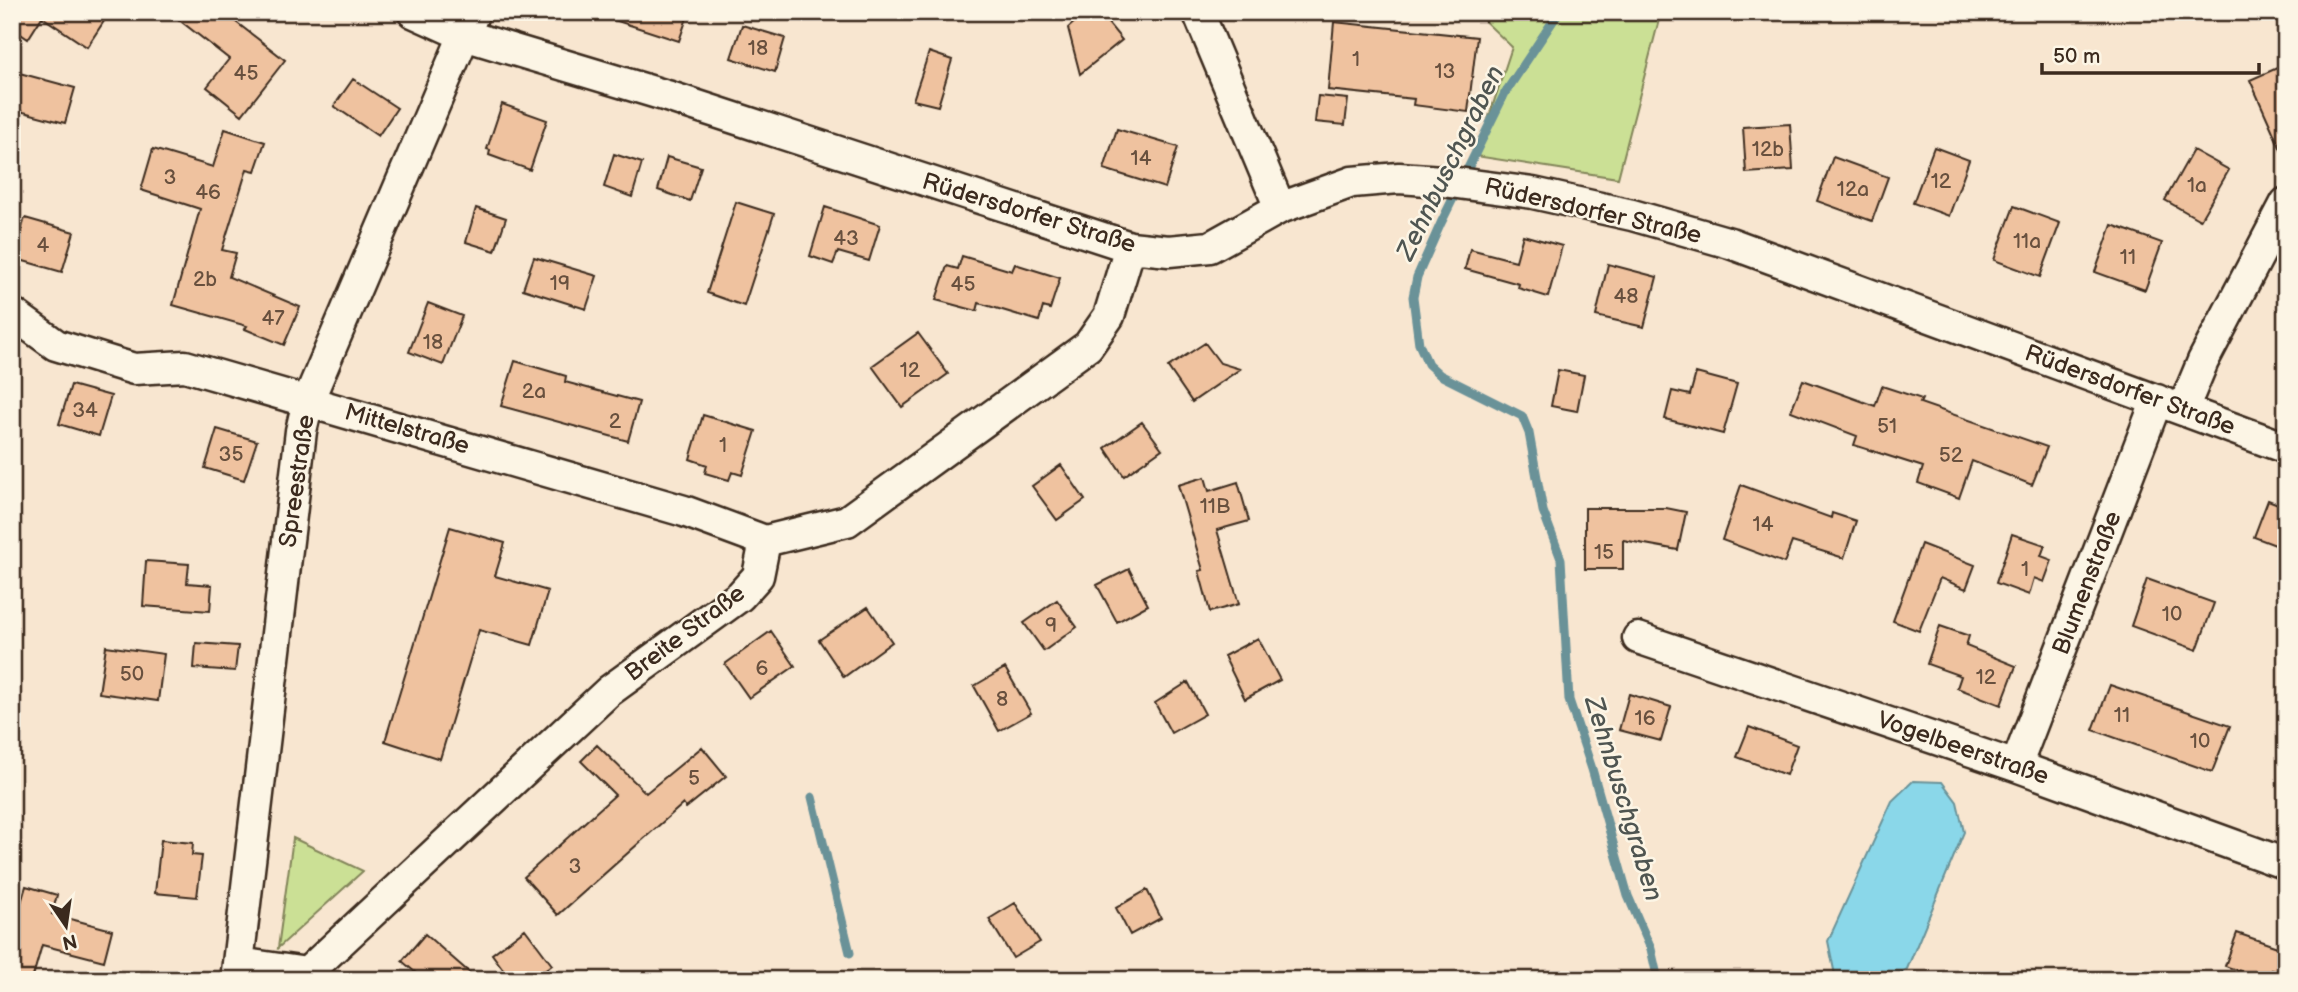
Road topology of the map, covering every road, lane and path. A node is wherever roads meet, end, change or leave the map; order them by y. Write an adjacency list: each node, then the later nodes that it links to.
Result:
1 (413, 12): 3 (street, Rüdersdorfer Straße)
2 (1198, 12): 5 (street)
3 (469, 23): 6 (street, Rüdersdorfer Straße); 8 (street, Spreestraße)
4 (2286, 203): 9 (street, Blumenstraße)
5 (1280, 208): 6 (street, Rüdersdorfer Straße); 9 (street, Rüdersdorfer Straße)
6 (1130, 247): 11 (street)
7 (12, 313): 8 (street, Mittelstraße)
8 (308, 401): 11 (street, Mittelstraße); 15 (street, Spreestraße)
9 (2170, 405): 10 (street, Rüdersdorfer Straße); 13 (street, Blumenstraße)
10 (2286, 448)
11 (765, 541): 15 (street, Breite Straße)
12 (1638, 638): 13 (street, Vogelbeerstraße)
13 (2016, 766): 14 (street, Vogelbeerstraße)
14 (2286, 864)
15 (237, 972)

